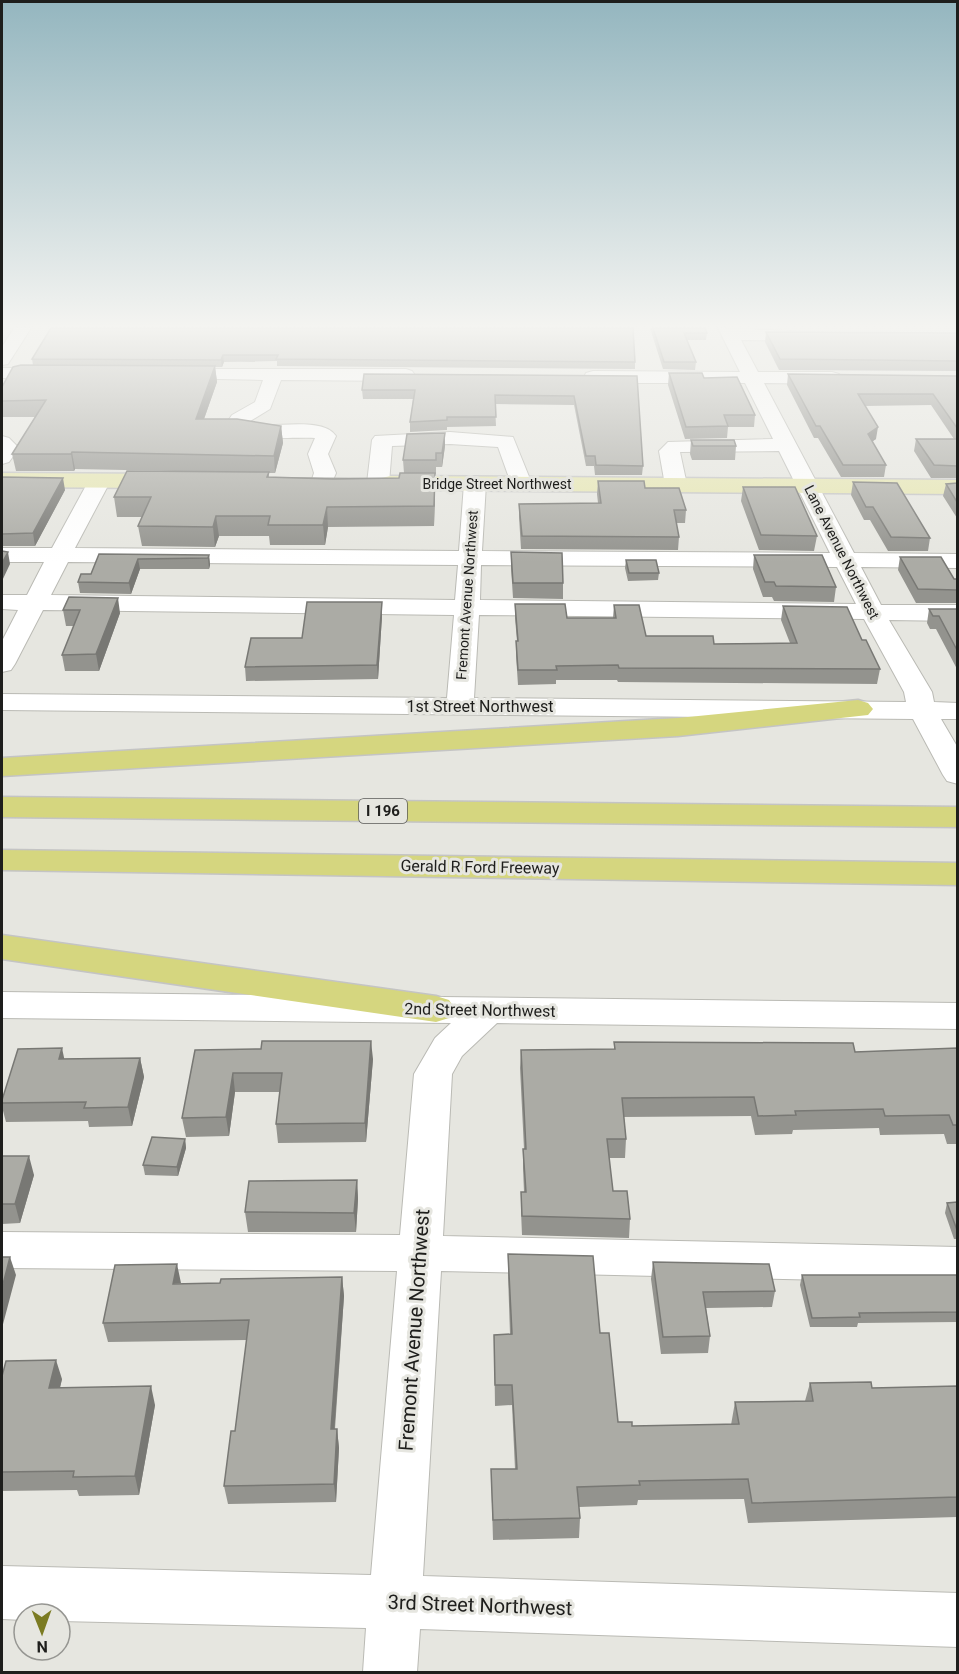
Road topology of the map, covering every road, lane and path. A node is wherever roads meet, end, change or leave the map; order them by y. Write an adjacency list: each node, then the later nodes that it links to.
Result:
1 (261, 406): 10 (street)
2 (766, 406): 4 (street, Lane Avenue Northwest)
3 (2, 442): 5 (street)
4 (787, 445): 14 (street); 15 (street, Lane Avenue Northwest)
5 (2, 458)
6 (2, 480): 7 (main road)
7 (100, 480): 8 (main road); 18 (street)
8 (186, 481)
9 (299, 482): 10 (main road, Bridge Street Northwest)
10 (322, 482): 11 (main road, Bridge Street Northwest)
11 (378, 483): 12 (main road, Bridge Street Northwest); 13 (street)
12 (475, 484): 13 (main road, Bridge Street Northwest); 19 (street, Fremont Avenue Northwest)
13 (520, 484): 14 (main road, Bridge Street Northwest)
14 (676, 485): 15 (main road, Bridge Street Northwest)
15 (808, 486): 16 (main road, Bridge Street Northwest); 20 (street, Lane Avenue Northwest)
16 (957, 487)
17 (2, 555): 18 (street)
18 (60, 556): 19 (street); 23 (street)
19 (470, 558): 20 (street); 24 (street, Fremont Avenue Northwest)
20 (846, 560): 21 (street); 25 (street, Lane Avenue Northwest)
21 (957, 561)
22 (2, 602): 23 (street)
23 (35, 602): 24 (street); 27 (street)
24 (466, 606): 25 (street); 29 (street, Fremont Avenue Northwest)
25 (872, 612): 26 (street); 31 (street, Lane Avenue Northwest)
26 (957, 613)
27 (2, 664)
28 (2, 702): 29 (street, 1st Street Northwest)
29 (460, 706): 30 (street, 1st Street Northwest)
30 (858, 709): 31 (street, 1st Street Northwest); 33 (highway)
31 (922, 710): 32 (street, 1st Street Northwest); 34 (street, Lane Avenue Northwest)
32 (957, 711)
33 (2, 767)
34 (957, 775)
35 (2, 807): 36 (highway, I 196)
36 (957, 817)
37 (2, 860): 38 (highway, Gerald R Ford Freeway)
38 (957, 874)
39 (2, 947): 41 (highway)
40 (2, 1005): 41 (street, 2nd Street Northwest)
41 (436, 1009): 42 (street, 2nd Street Northwest)
42 (489, 1010): 43 (street, 2nd Street Northwest); 45 (street, Fremont Avenue Northwest)
43 (957, 1016)
44 (2, 1250): 45 (street)
45 (420, 1253): 46 (street); 48 (street, Fremont Avenue Northwest)
46 (957, 1265)
47 (2, 1593): 48 (street, 3rd Street Northwest)
48 (394, 1602): 49 (street, 3rd Street Northwest); 50 (street, Fremont Avenue Northwest)
49 (957, 1620)
50 (390, 1672)

